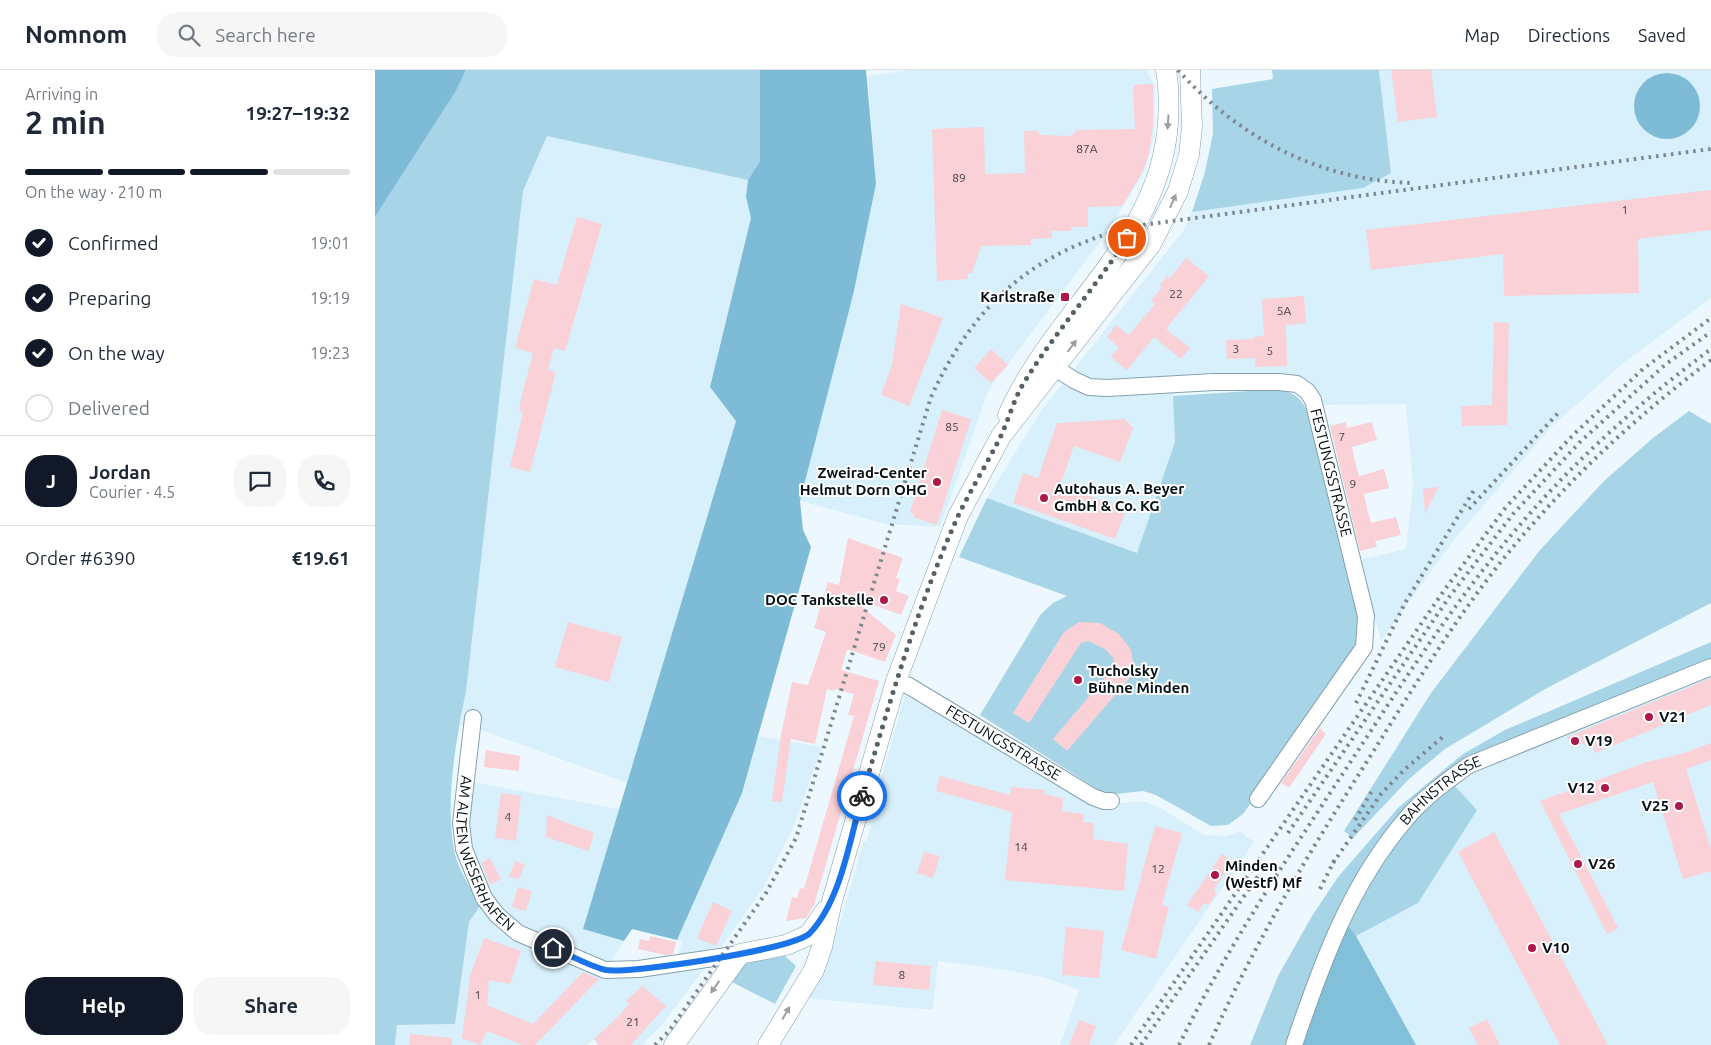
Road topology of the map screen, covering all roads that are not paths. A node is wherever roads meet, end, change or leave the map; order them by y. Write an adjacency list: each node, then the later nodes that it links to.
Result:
1 (1165, 70): 3 (main road, one-way to 3)
2 (1190, 70): 4 (main road, one-way to 2)
3 (1111, 264): 4 (main road); 5 (main road)
4 (1127, 276): 5 (main road, one-way to 4)
5 (1048, 363): 7 (main road); 9 (street, FESTUNGSSTRASSE)
6 (1711, 666): 17 (street, BAHNSTRASSE)
7 (895, 681): 10 (street, FESTUNGSSTRASSE); 11 (main road)
8 (473, 718): 13 (street, AM ALTEN WESERHAFEN)
9 (1259, 799)
10 (1111, 801)
11 (832, 901): 12 (main road); 14 (main road)
12 (786, 946): 13 (main road); 14 (main road)
13 (740, 954): 15 (main road, one-way to 15)
14 (805, 982): 16 (main road, one-way to 14)
15 (673, 1045)
16 (768, 1045)
17 (1294, 1045)

